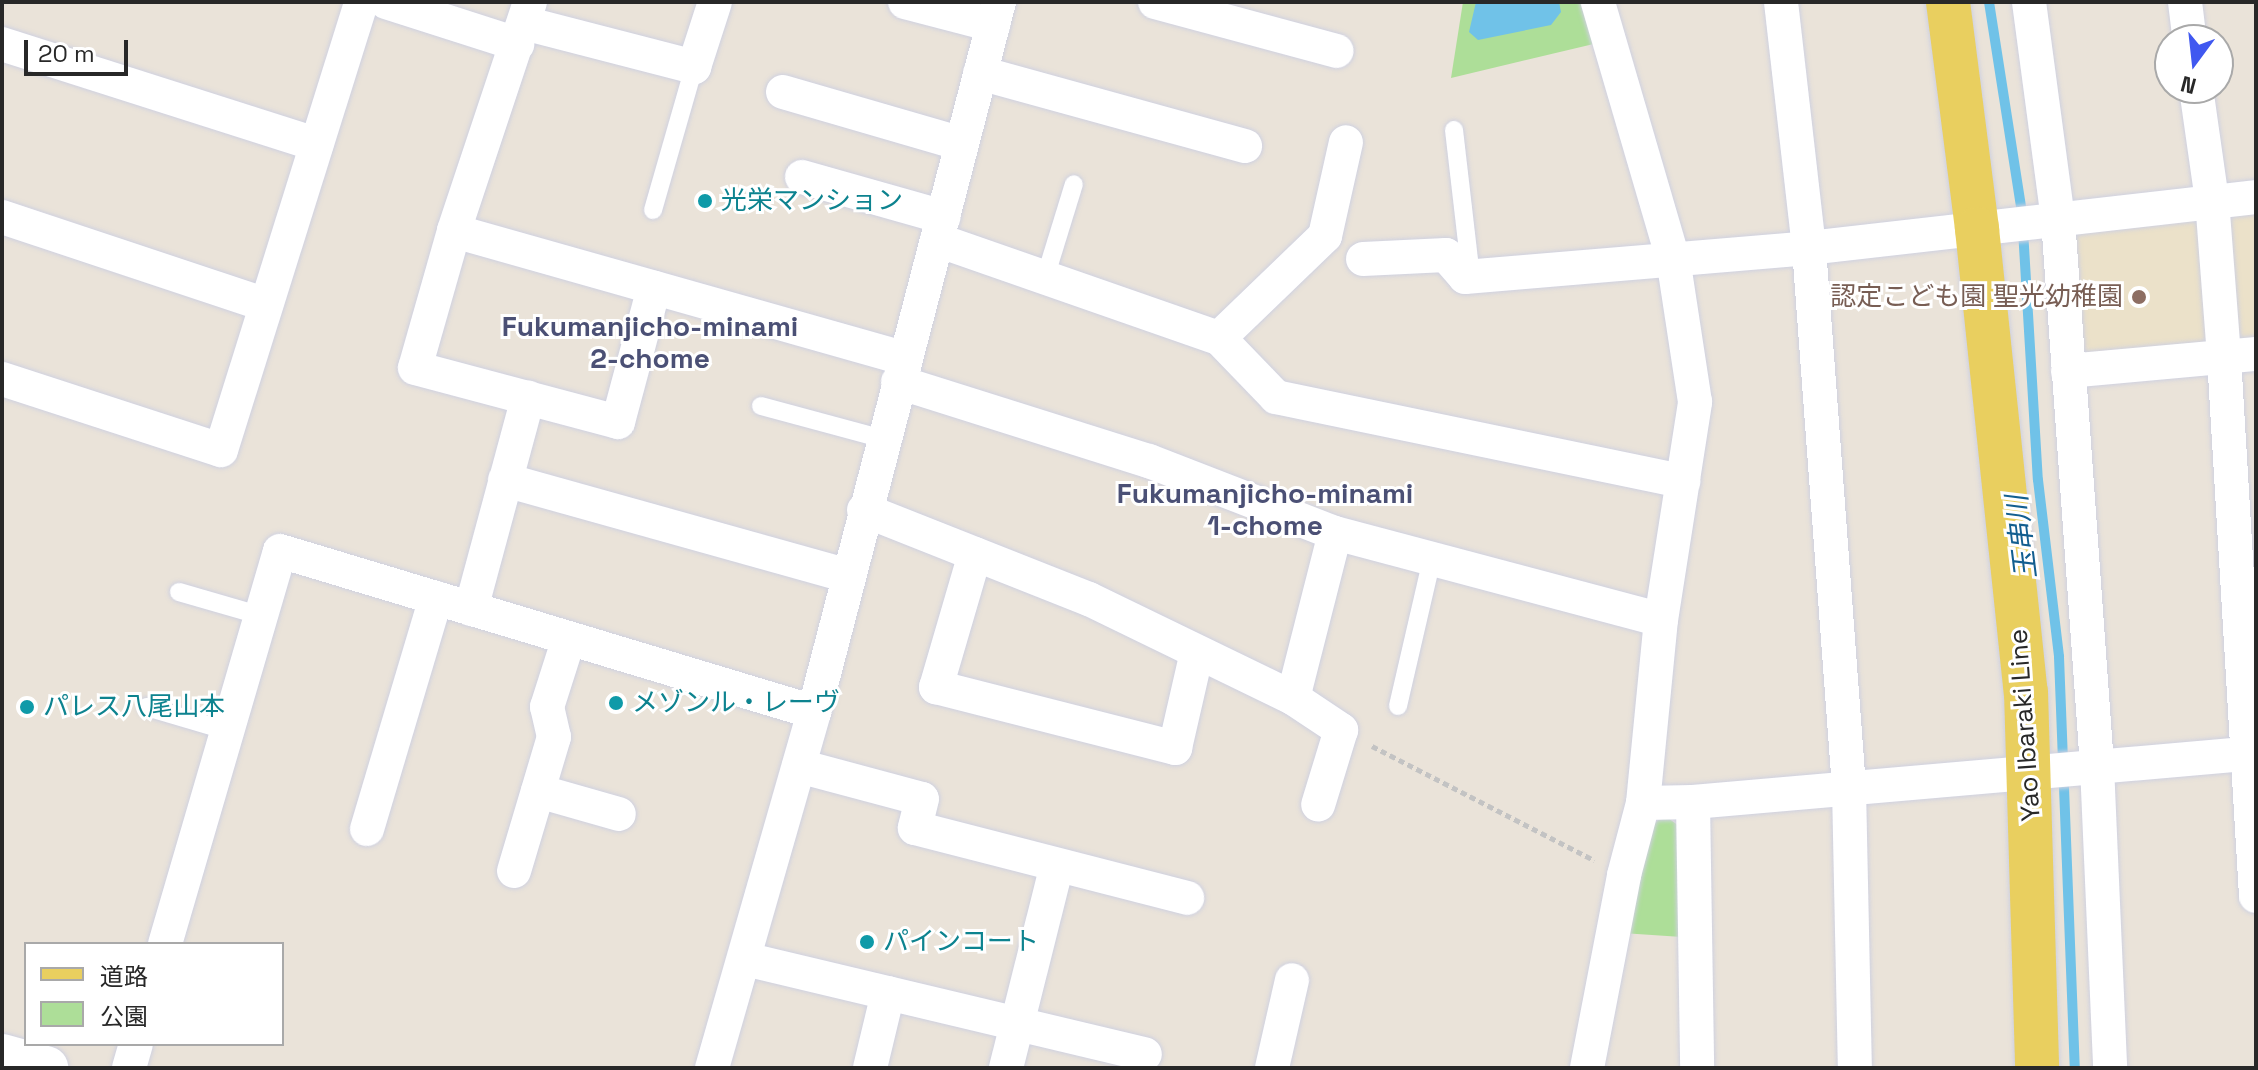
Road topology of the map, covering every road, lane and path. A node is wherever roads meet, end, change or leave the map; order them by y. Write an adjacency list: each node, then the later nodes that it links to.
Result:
1 (361, 2): 22 (street)
2 (386, 2): 12 (street)
3 (715, 2): 16 (street)
4 (905, 2): 11 (street)
5 (1155, 2): 15 (street)
6 (1598, 2): 37 (street)
7 (1781, 2): 35 (street)
8 (1948, 2): 32 (main road, Yao Ibaraki Line)
9 (2029, 2): 31 (street)
10 (2185, 2): 13 (street)
11 (996, 14): 17 (street)
12 (523, 23): 16 (street); 34 (street)
13 (2188, 24)
14 (2, 44): 22 (street)
15 (1336, 51)
16 (694, 67): 29 (lane)
17 (980, 73): 23 (street); 24 (street)
18 (783, 92): 23 (street)
19 (2198, 104): 28 (street)
20 (1454, 130): 38 (lane)
21 (1346, 142): 42 (street)
22 (316, 144): 41 (street)
23 (962, 144): 33 (street)
24 (1245, 146)
25 (802, 177): 33 (street)
26 (1074, 184): 39 (lane)
27 (2256, 197): 28 (street)
28 (2212, 200): 31 (street); 43 (street)
29 (653, 210)
30 (2, 217): 41 (street)
31 (2053, 220): 32 (street); 45 (street)
32 (1989, 227): 35 (street); 73 (main road, Yao Ibaraki Line)
33 (940, 229): 39 (street); 44 (street)
34 (454, 231): 40 (street); 47 (street)
35 (1809, 248): 37 (street); 74 (street)
36 (1363, 259): 38 (street)
37 (1673, 259): 38 (street); 51 (street)
38 (1471, 277)
39 (1045, 278): 42 (street)
40 (654, 288): 44 (street); 47 (street)
41 (266, 305): 46 (street)
42 (1219, 338): 51 (street)
43 (2240, 356): 45 (street); 70 (street)
44 (901, 370): 49 (street); 53 (street)
45 (2068, 371): 72 (street)
46 (2, 379)
47 (528, 398): 50 (street)
48 (761, 406): 49 (lane)
49 (883, 439): 52 (street)
50 (505, 480): 56 (street); 59 (street)
51 (1683, 481): 61 (street)
52 (864, 510): 54 (street); 56 (street)
53 (1335, 533): 55 (street); 64 (street)
54 (975, 554): 63 (street); 63 (street)
55 (1432, 559): 61 (street); 65 (lane)
56 (848, 576): 67 (street)
57 (179, 592): 60 (lane)
58 (436, 598): 59 (street); 60 (street); 80 (street)
59 (471, 609): 62 (street)
60 (262, 616): 69 (street)
61 (1661, 620): 77 (street)
62 (569, 638): 67 (street); 75 (street)
63 (1197, 652): 64 (street)
64 (1293, 698): 68 (street)
65 (1398, 706)
66 (147, 707): 69 (lane)
67 (814, 712): 71 (street)
68 (1341, 730): 78 (street); 83 (path)
69 (228, 731): 86 (street)
70 (2252, 753): 72 (street); 84 (street)
71 (799, 766): 81 (street); 87 (street)
72 (2093, 767): 73 (street); 104 (street)
73 (2036, 773): 74 (street); 103 (main road, Yao Ibaraki Line)
74 (1849, 788): 76 (street); 102 (street)
75 (538, 791): 79 (street); 82 (street)
76 (1693, 802): 77 (street); 101 (street)
77 (1643, 803): 83 (street)
78 (1318, 805)
79 (619, 814)
80 (367, 829)
81 (1057, 865): 85 (street); 90 (street)
82 (514, 871)
83 (1624, 875): 100 (street)
84 (2256, 896)
85 (1187, 898)
86 (166, 942)
87 (745, 959): 89 (street); 96 (street)
88 (1292, 980): 99 (street)
89 (888, 993): 90 (street); 97 (street)
90 (1017, 1024): 92 (street); 98 (street)
91 (135, 1046): 95 (street)
92 (1145, 1054)
93 (2, 1056): 94 (street)
94 (46, 1068)
95 (129, 1068)
96 (712, 1068)
97 (870, 1068)
98 (1006, 1068)
99 (1272, 1068)
100 (1587, 1068)
101 (1697, 1068)
102 (1855, 1068)
103 (2037, 1068)
104 (2110, 1068)

